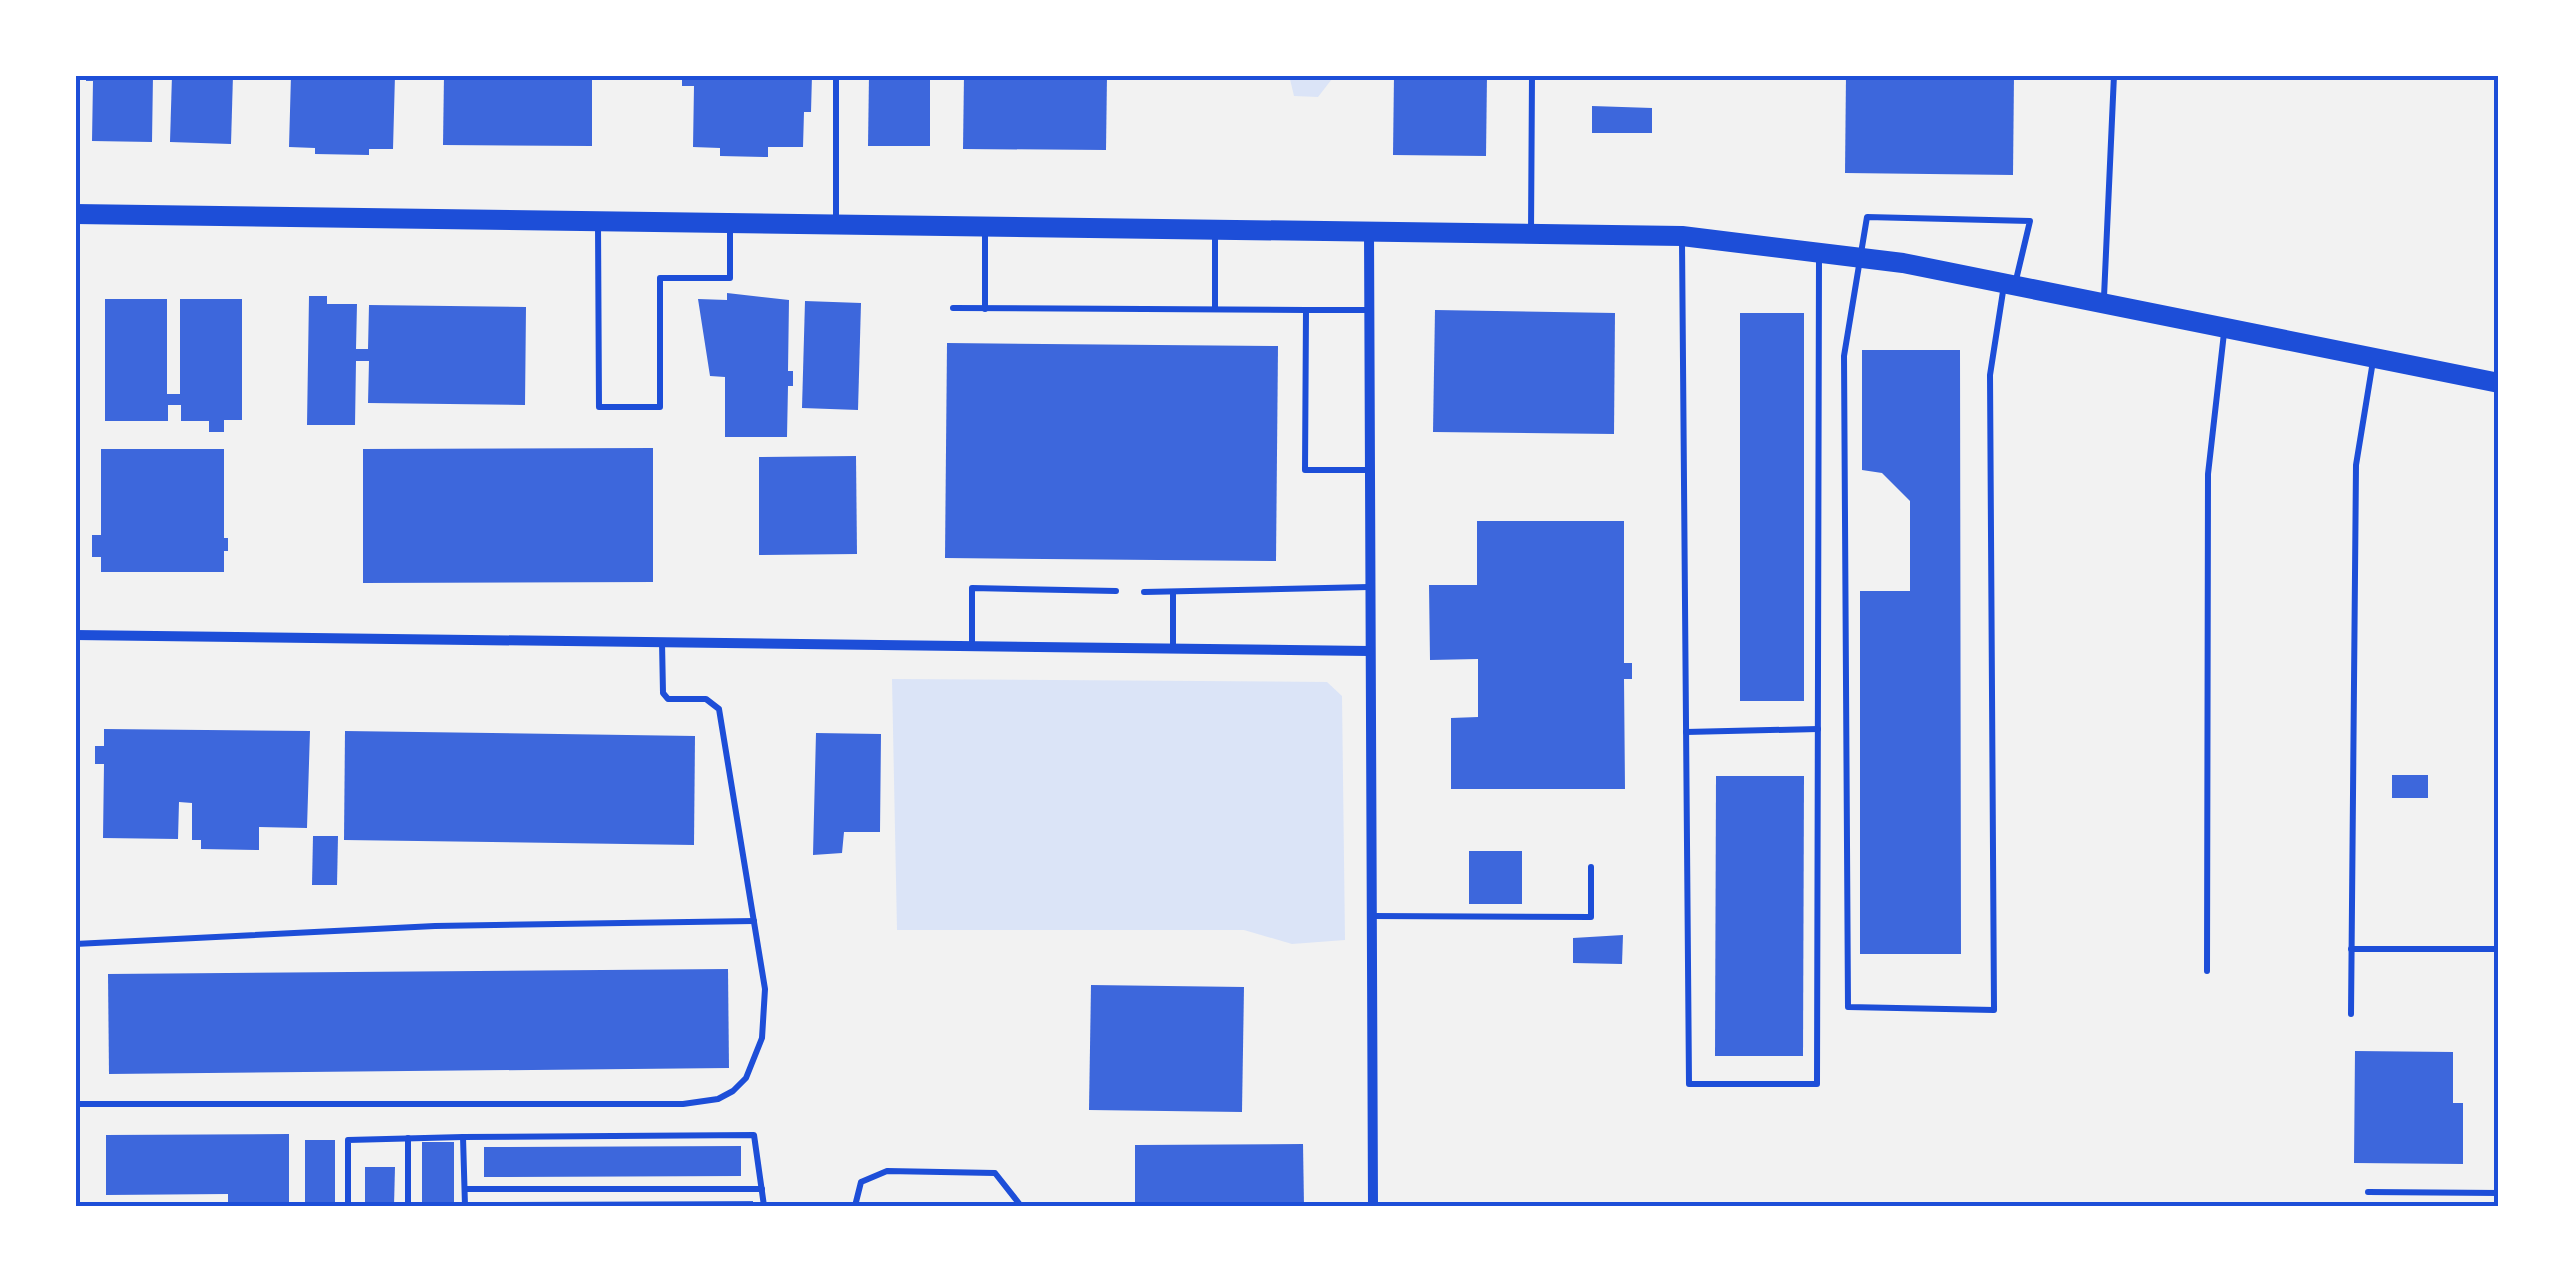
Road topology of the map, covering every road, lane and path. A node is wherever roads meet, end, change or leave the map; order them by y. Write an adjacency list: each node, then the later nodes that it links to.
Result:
1 (836, 75): 7 (lane)
2 (1532, 75): 11 (lane)
3 (2114, 75): 16 (lane)
4 (75, 214): 5 (main road)
5 (598, 223): 6 (main road); 6 (lane)
6 (730, 224): 7 (main road)
7 (836, 225): 8 (main road)
8 (985, 226): 9 (main road); 18 (lane)
9 (1215, 228): 10 (main road); 19 (lane)
10 (1370, 230): 11 (main road); 21 (street)
11 (1531, 233): 12 (main road)
12 (1682, 236): 13 (main road); 36 (lane)
13 (1819, 252): 14 (main road); 35 (lane)
14 (1859, 258): 15 (main road); 15 (lane); 15 (lane)
15 (2009, 284): 16 (main road)
16 (2104, 303): 22 (main road)
17 (952, 308): 18 (lane)
18 (984, 308): 19 (lane)
19 (1215, 309): 20 (lane)
20 (1306, 310): 21 (lane); 25 (lane)
21 (1370, 310): 25 (street)
22 (2225, 328): 23 (main road); 43 (lane)
23 (2374, 358): 24 (main road); 41 (lane)
24 (2499, 383)
25 (1370, 470): 26 (street)
26 (1370, 587): 29 (lane); 34 (street)
27 (1116, 591): 32 (lane)
28 (1144, 592): 29 (lane)
29 (1174, 592): 33 (lane)
30 (75, 636): 31 (street)
31 (662, 642): 32 (street); 39 (lane)
32 (972, 646): 33 (street)
33 (1173, 649): 34 (street)
34 (1370, 651): 38 (street)
35 (1818, 729): 36 (lane); 36 (lane)
36 (1686, 732)
37 (1591, 868): 38 (lane)
38 (1371, 916): 58 (street)
39 (754, 921): 40 (lane); 45 (lane)
40 (75, 944)
41 (2351, 948): 42 (lane); 44 (lane)
42 (2499, 949)
43 (2207, 971)
44 (2351, 1014)
45 (75, 1104)
46 (463, 1136): 47 (lane); 48 (lane); 49 (lane)
47 (408, 1138): 52 (lane); 53 (lane)
48 (465, 1189): 49 (lane); 54 (lane)
49 (762, 1189): 55 (lane)
50 (2368, 1192): 51 (lane)
51 (2499, 1193)
52 (348, 1206)
53 (408, 1206)
54 (465, 1206)
55 (764, 1206)
56 (855, 1206): 57 (lane)
57 (1021, 1206)
58 (1373, 1206)

